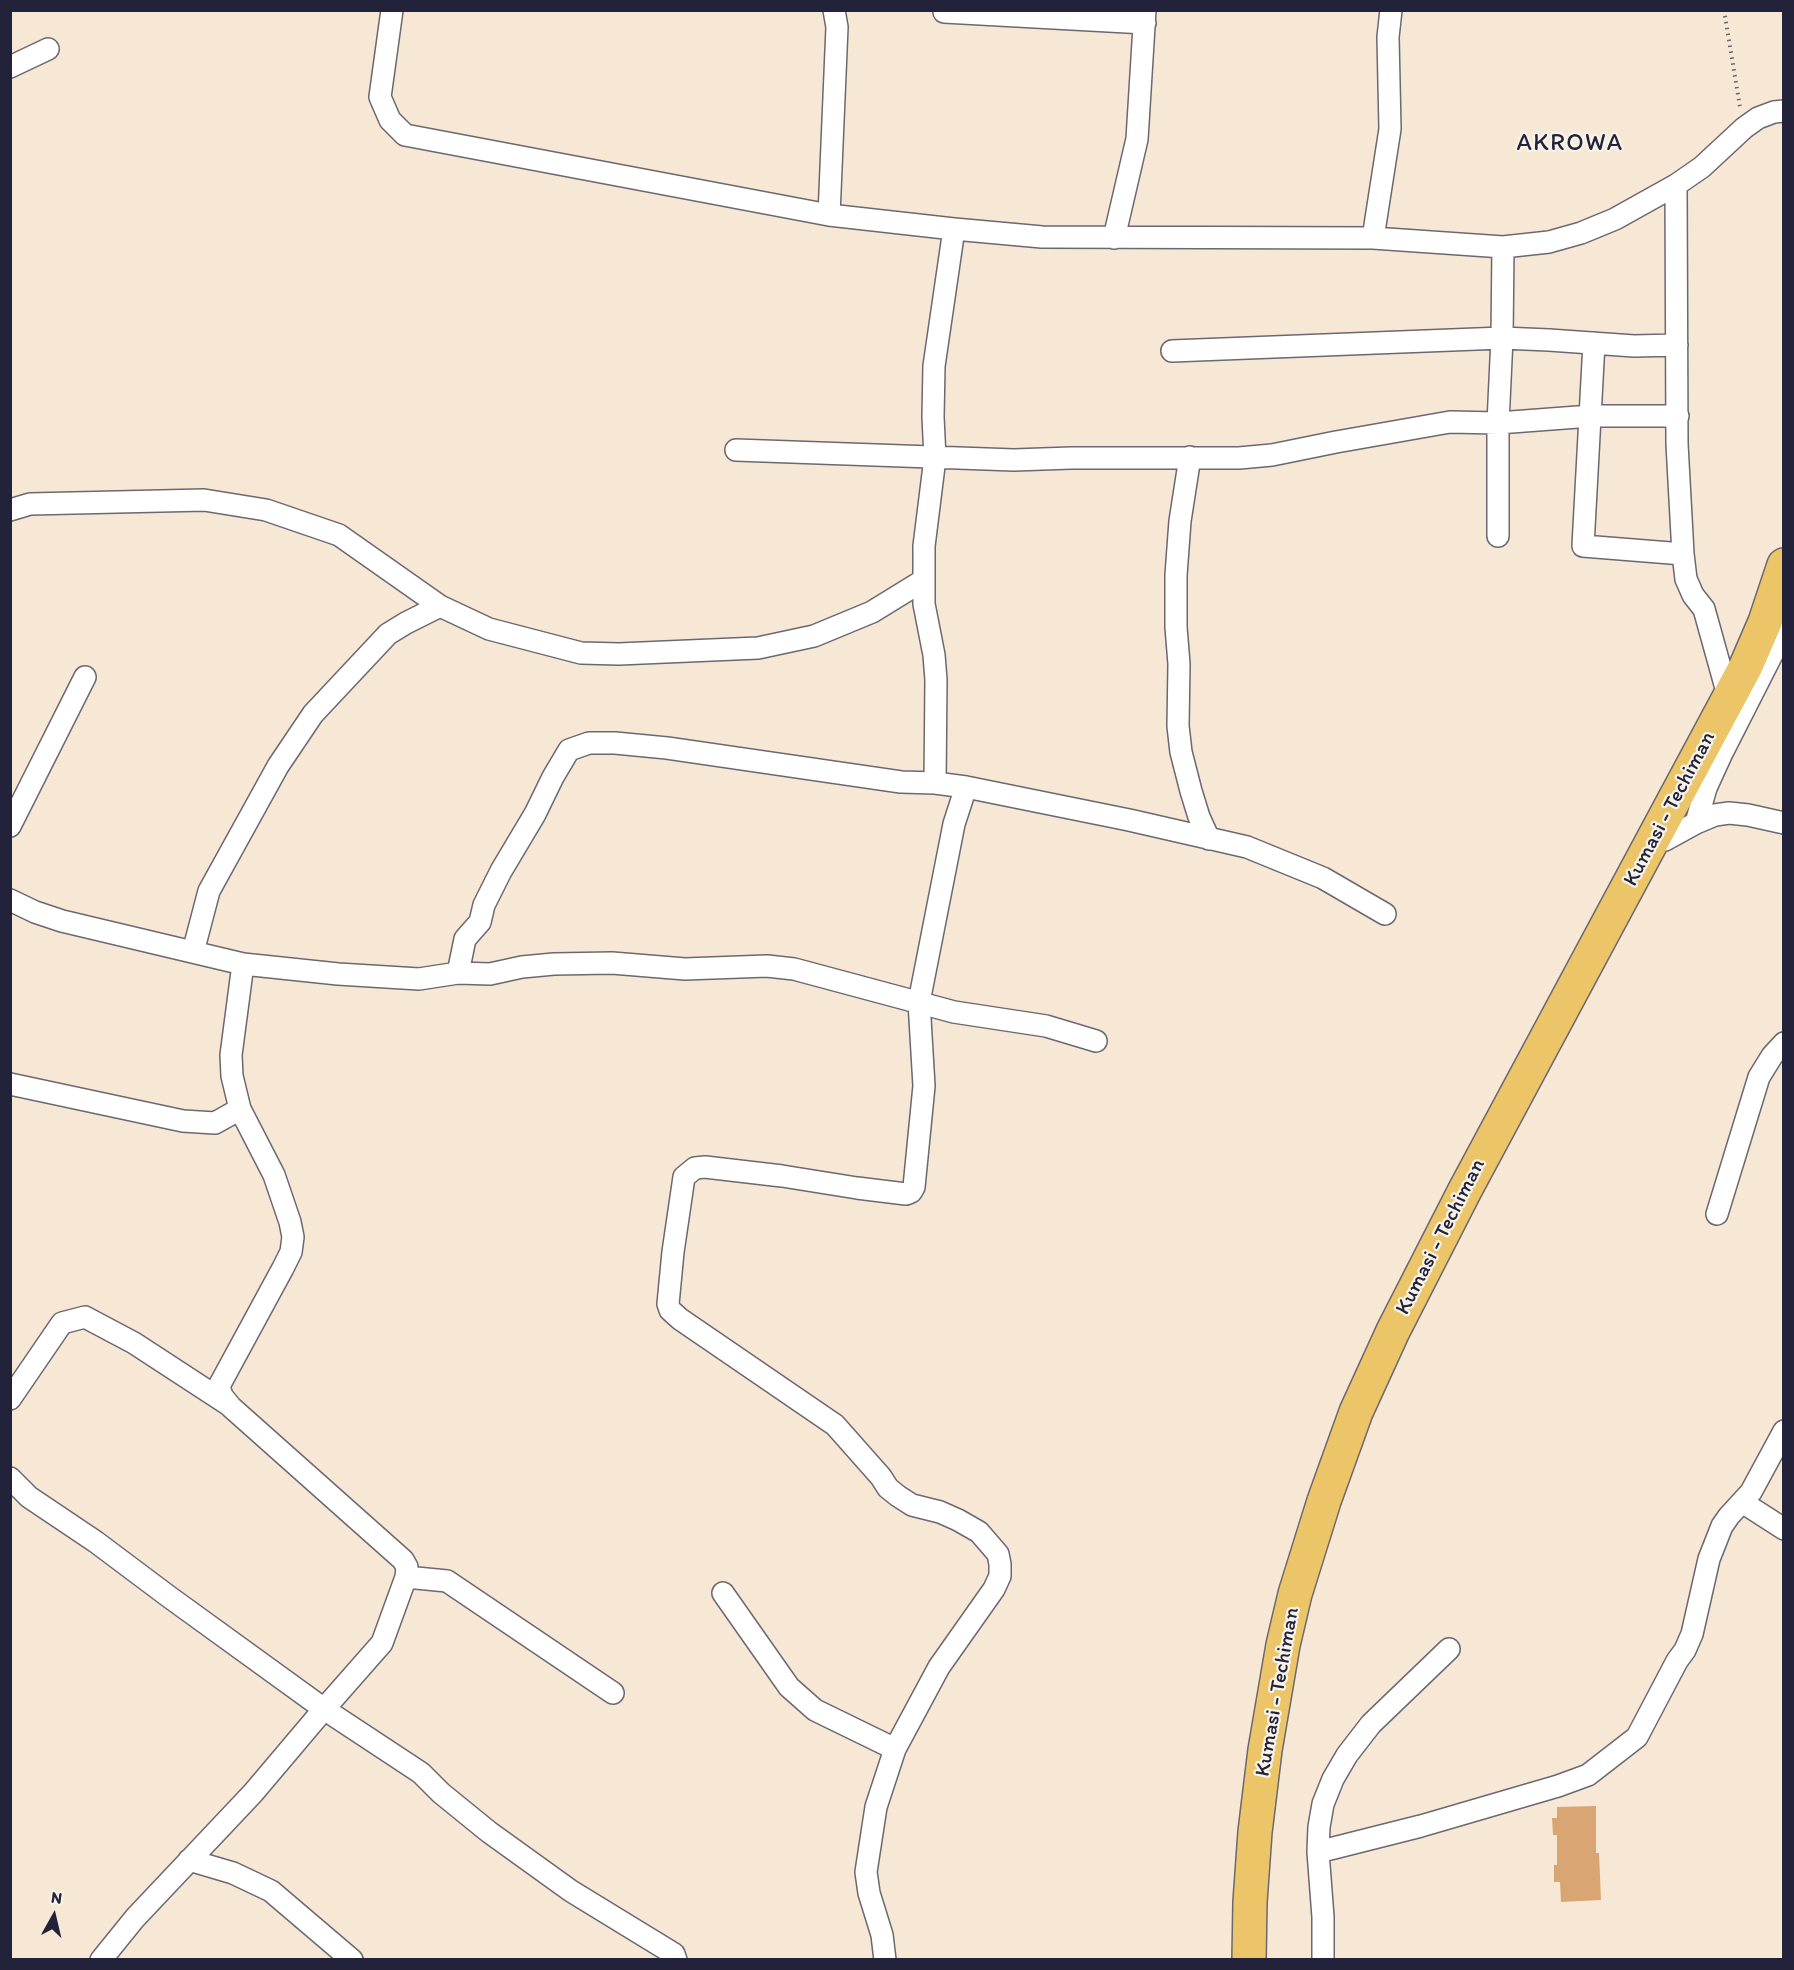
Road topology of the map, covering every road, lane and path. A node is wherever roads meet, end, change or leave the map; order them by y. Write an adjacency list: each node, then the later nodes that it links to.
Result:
1 (392, 10): 12 (street)
2 (834, 10): 12 (street)
3 (1391, 10): 15 (street)
4 (1724, 10): 10 (path)
5 (944, 12): 6 (street)
6 (1145, 17): 14 (street)
7 (48, 49): 8 (street)
8 (10, 67)
9 (1784, 111): 10 (street)
10 (1744, 128): 11 (street)
11 (1676, 185): 16 (street); 19 (street)
12 (829, 215): 13 (street)
13 (954, 230): 14 (street); 25 (street)
14 (1114, 238): 15 (street)
15 (1373, 238): 16 (street)
16 (1503, 247): 17 (street)
17 (1502, 339): 18 (street); 20 (street); 23 (street)
18 (1594, 344): 19 (street); 21 (street)
19 (1677, 345): 22 (street)
20 (1172, 351)
21 (1591, 416): 22 (street); 23 (street); 29 (street)
22 (1678, 416): 29 (street)
23 (1498, 423): 26 (street); 28 (street)
24 (736, 450): 25 (street)
25 (935, 458): 26 (street); 31 (street)
26 (1190, 458): 41 (street)
27 (10, 510): 32 (street)
28 (1498, 536)
29 (1683, 554): 35 (street)
30 (1784, 565): 35 (highway, Kumasi - Techiman)
31 (924, 580): 32 (street); 36 (street)
32 (440, 606): 45 (street)
33 (1784, 631): 38 (street)
34 (85, 677): 40 (street)
35 (1729, 699): 43 (highway, Kumasi - Techiman)
36 (935, 783): 37 (street); 47 (street)
37 (966, 787): 41 (street); 48 (street)
38 (1696, 822): 39 (street); 43 (street)
39 (1784, 823)
40 (10, 826)
41 (1209, 839): 44 (street)
42 (10, 900): 45 (street)
43 (1616, 909): 72 (highway, Kumasi - Techiman)
44 (1385, 914)
45 (193, 952): 46 (street)
46 (243, 964): 47 (street); 52 (street)
47 (458, 973): 48 (street)
48 (919, 1002): 49 (street); 65 (street)
49 (1096, 1041)
50 (1784, 1043): 53 (street)
51 (10, 1084): 52 (street)
52 (240, 1109): 55 (street)
53 (1717, 1214)
54 (10, 1399): 55 (street)
55 (231, 1407): 60 (street)
56 (1784, 1431): 58 (street)
57 (10, 1478): 64 (street)
58 (1742, 1502): 59 (street); 66 (street)
59 (1784, 1529)
60 (406, 1576): 63 (street); 64 (street)
61 (723, 1593): 65 (street)
62 (1449, 1649): 66 (street)
63 (613, 1693)
64 (324, 1709): 67 (street); 70 (street)
65 (895, 1749): 71 (street)
66 (1318, 1852): 73 (street)
67 (189, 1860): 68 (street); 69 (street)
68 (101, 1959)
69 (352, 1959)
70 (675, 1959)
71 (885, 1959)
72 (1249, 1959)
73 (1323, 1959)

